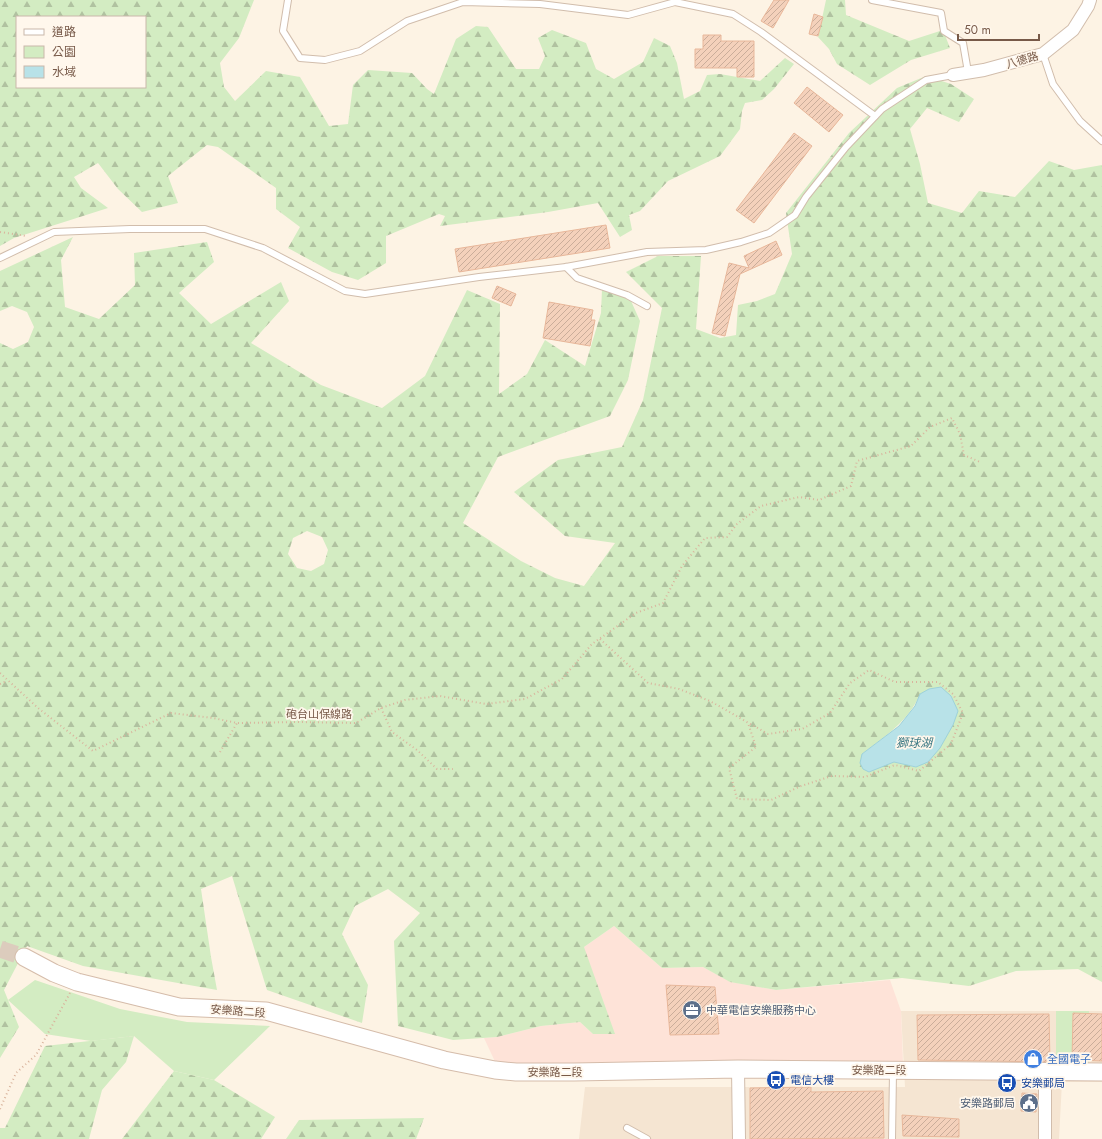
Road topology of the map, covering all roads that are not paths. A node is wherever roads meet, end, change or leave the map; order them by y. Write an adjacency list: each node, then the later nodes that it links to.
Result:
1 (288, 0): 4 (lane)
2 (872, 0): 6 (lane)
3 (1090, 0): 5 (street, 八德路)
4 (674, 1): 8 (lane)
5 (1042, 54): 6 (street, 八德路); 9 (lane)
6 (968, 72): 7 (street, 八德路)
7 (952, 75): 8 (lane)
8 (875, 116): 11 (lane)
9 (1102, 141)
10 (0, 258): 11 (lane)
11 (566, 267): 12 (lane)
12 (647, 306)
13 (24, 957): 14 (street, 安樂路二段)
14 (738, 1069): 15 (street, 安樂路二段); 20 (street)
15 (893, 1070): 16 (street, 安樂路二段); 21 (lane)
16 (1045, 1072): 17 (street, 安樂路二段); 22 (street)
17 (1102, 1072)
18 (627, 1128): 19 (lane)
19 (647, 1139)
20 (739, 1139)
21 (892, 1139)
22 (1045, 1139)

